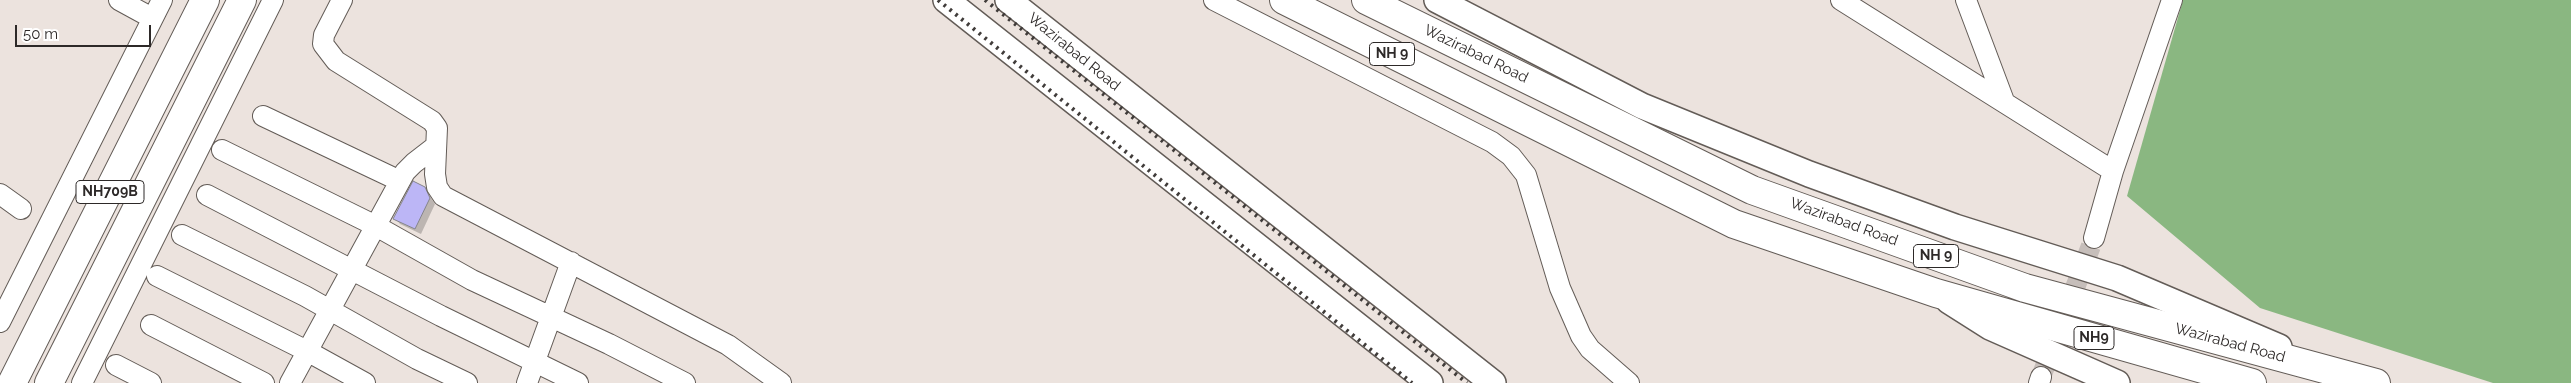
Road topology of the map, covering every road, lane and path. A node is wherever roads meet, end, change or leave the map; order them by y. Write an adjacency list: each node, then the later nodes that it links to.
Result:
1 (119, 0): 16 (street)
2 (162, 0): 16 (street)
3 (205, 0): 41 (highway, NH709B)
4 (242, 0): 42 (highway, NH709B)
5 (273, 0): 43 (street)
6 (342, 0): 19 (street)
7 (946, 0): 53 (main road)
8 (1008, 0): 54 (main road, Wazirabad Road)
9 (1214, 0): 55 (street)
10 (1284, 0): 32 (highway, NH 9)
11 (1366, 0): 40 (highway, Wazirabad Road / NH 9)
12 (1437, 0): 40 (main road)
13 (1841, 0): 17 (street)
14 (1966, 0): 17 (street)
15 (2172, 0): 21 (street)
16 (152, 18): 35 (street)
17 (2004, 101): 21 (street)
18 (263, 116): 22 (street)
19 (436, 146): 22 (street); 29 (street)
20 (222, 150): 26 (street)
21 (2113, 171): 28 (street)
22 (400, 181): 26 (street)
23 (0, 194): 25 (street)
24 (207, 195): 30 (street)
25 (22, 209)
26 (376, 226): 30 (street); 34 (street)
27 (182, 235): 33 (street)
28 (2094, 238)
29 (571, 262): 34 (street); 52 (street)
30 (352, 269): 33 (street); 38 (street)
31 (157, 276): 37 (street)
32 (1936, 293): 56 (main road); 57 (highway, NH9)
33 (330, 310): 37 (street); 48 (street)
34 (550, 316): 38 (street); 51 (street)
35 (0, 322)
36 (151, 325): 45 (street)
37 (308, 351): 46 (street); 47 (street)
38 (535, 362): 49 (street); 50 (street)
39 (116, 365): 44 (street)
40 (2336, 372): 58 (highway, Wazirabad Road / NH 9)
41 (12, 383)
42 (49, 383)
43 (82, 383)
44 (152, 383)
45 (264, 383)
46 (290, 383)
47 (365, 383)
48 (467, 383)
49 (527, 383)
50 (578, 383)
51 (685, 383)
52 (781, 383)
53 (1430, 383)
54 (1493, 383)
55 (1629, 383)
56 (2117, 383)
57 (2252, 383)
58 (2376, 383)

